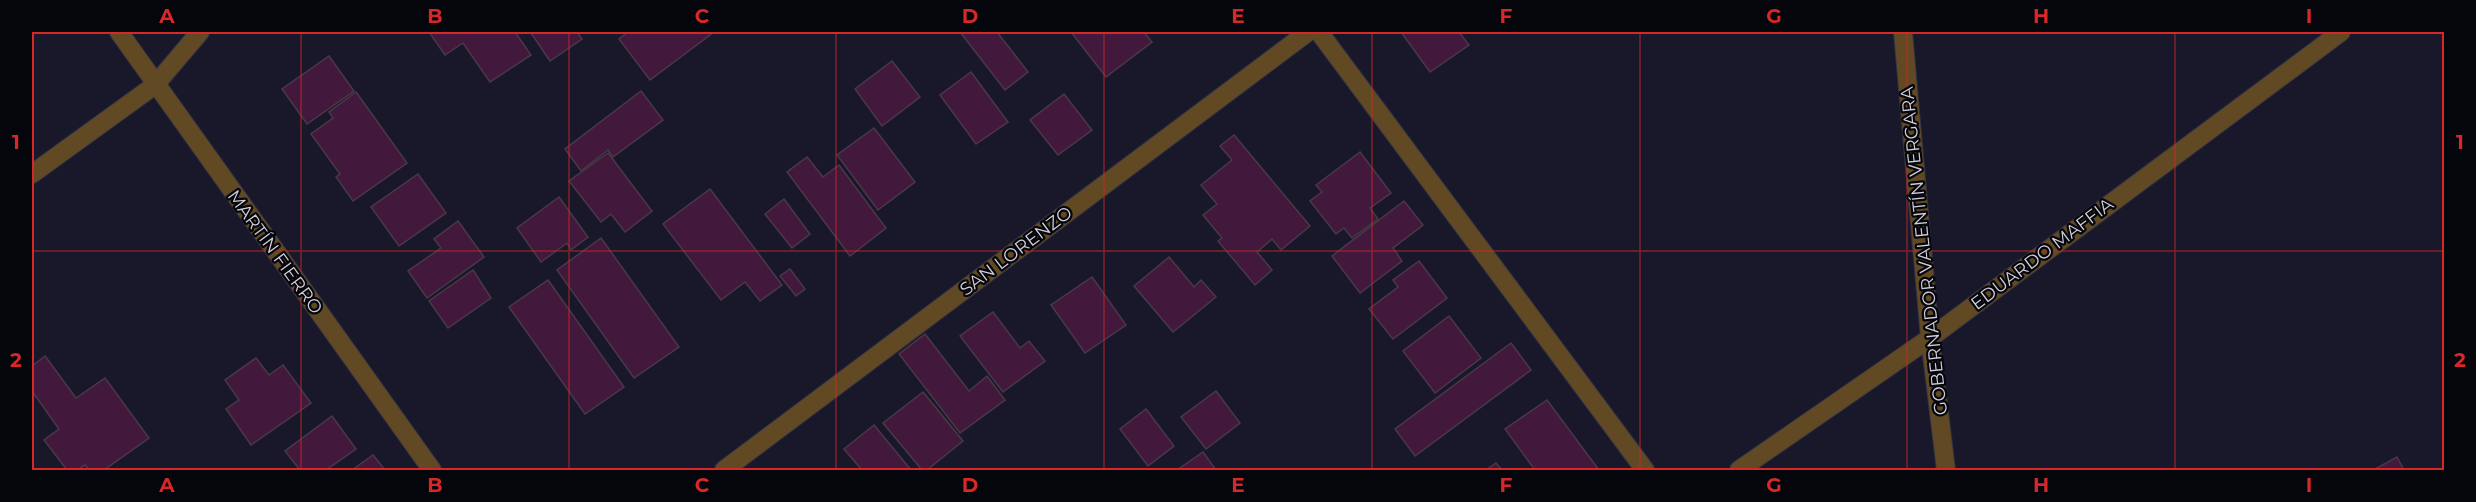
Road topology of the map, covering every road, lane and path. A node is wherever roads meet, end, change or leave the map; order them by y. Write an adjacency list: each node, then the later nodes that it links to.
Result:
1 (119, 32): 7 (street, MARTÍN FIERRO)
2 (200, 32): 7 (street)
3 (1308, 32): 11 (street, SAN LORENZO)
4 (1319, 32): 12 (street)
5 (1903, 32): 9 (street, GOBERNADOR VALENTÍN VERGARA)
6 (2341, 32): 9 (street, EDUARDO MAFFIA)
7 (155, 85): 8 (street); 10 (street, MARTÍN FIERRO)
8 (32, 174)
9 (1930, 338): 13 (street, EDUARDO MAFFIA); 14 (street, GOBERNADOR VALENTÍN VERGARA)
10 (432, 471)
11 (724, 471)
12 (1645, 471)
13 (1739, 471)
14 (1946, 471)

